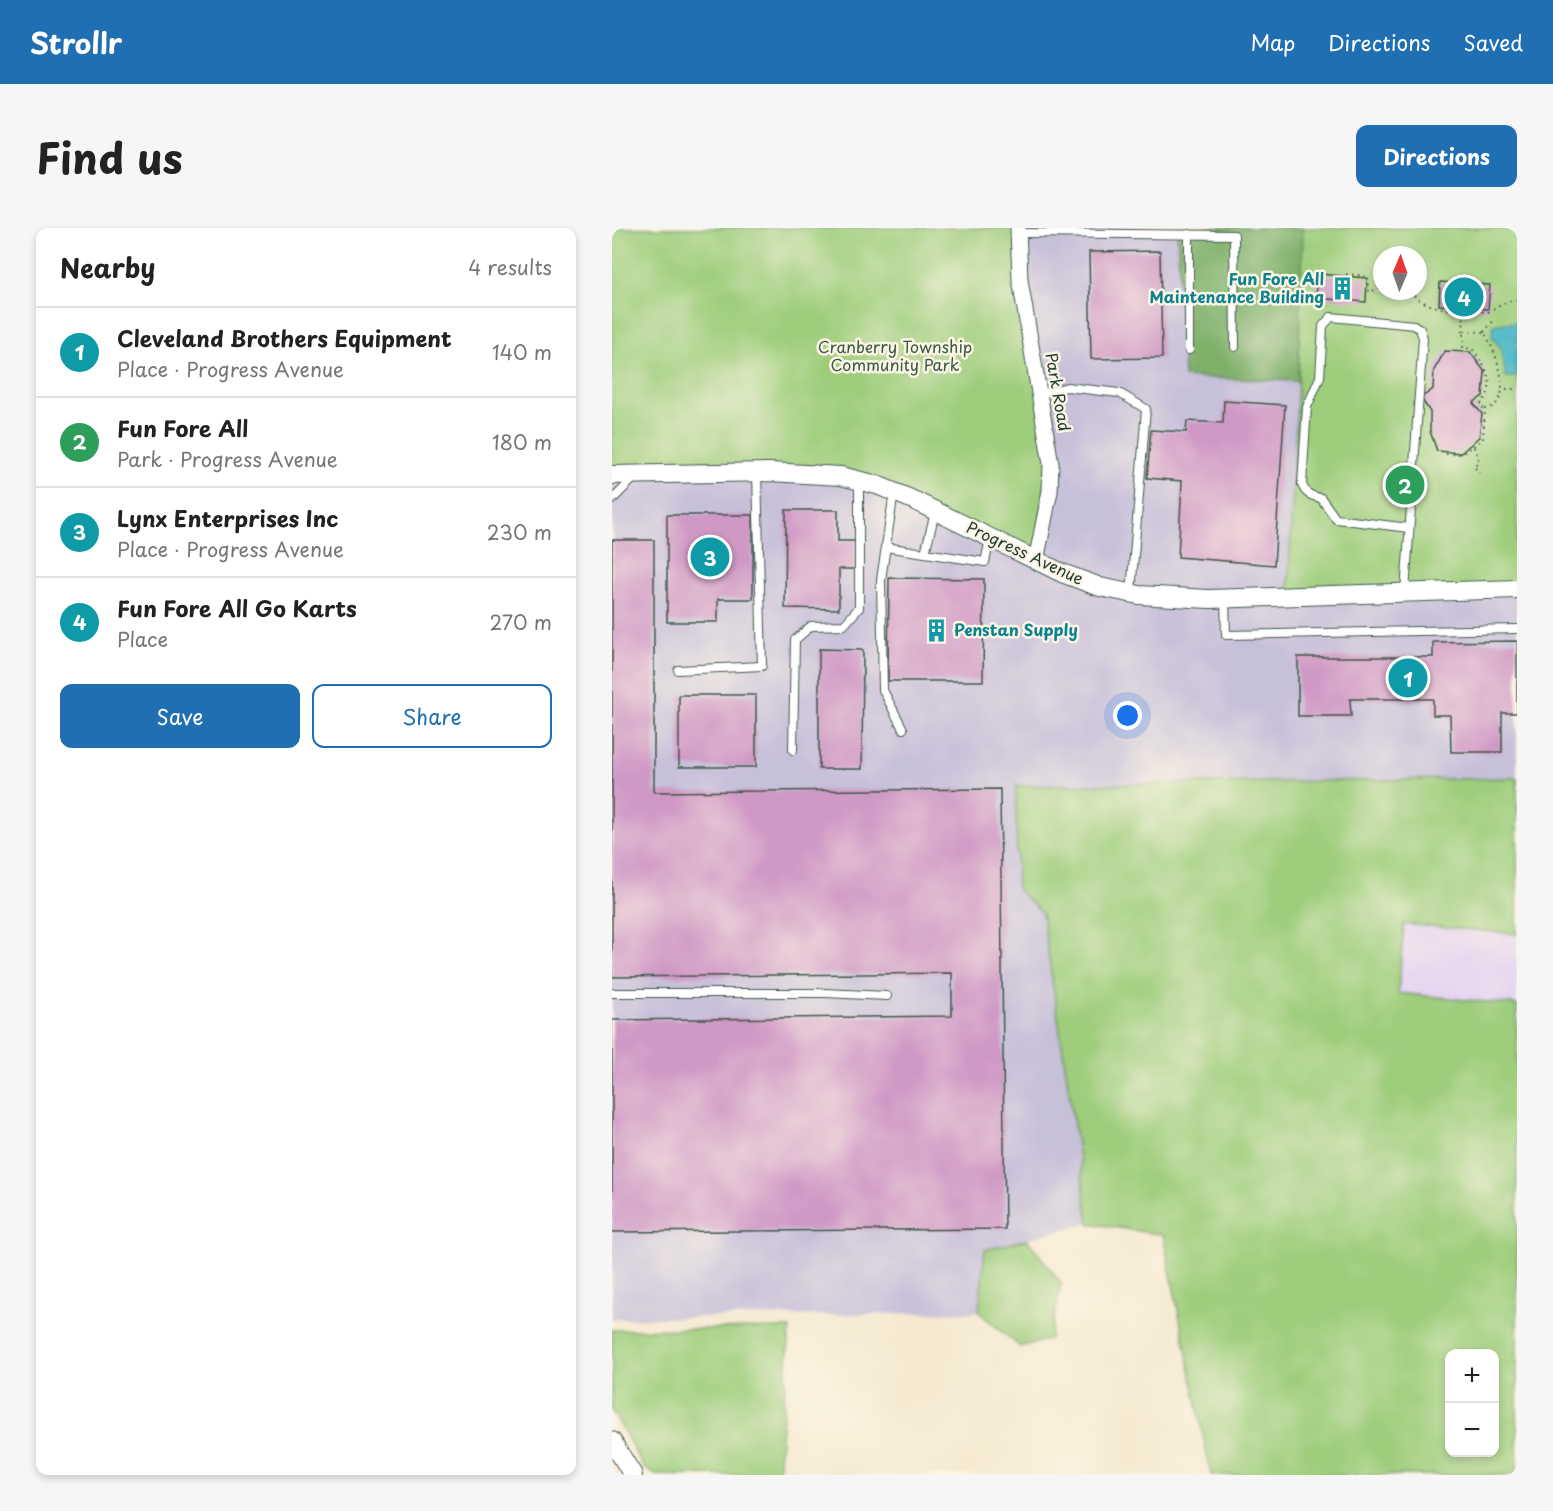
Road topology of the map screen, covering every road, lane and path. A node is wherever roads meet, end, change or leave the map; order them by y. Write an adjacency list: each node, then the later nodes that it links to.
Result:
1 (1018, 231): 2 (lane); 15 (street, Park Road)
2 (1189, 234): 11 (lane); 12 (lane)
3 (1346, 274): 4 (path)
4 (1373, 290)
5 (1420, 300): 7 (path)
6 (1517, 300): 7 (path)
7 (1464, 311): 9 (path)
8 (1495, 319): 10 (path)
9 (1463, 331): 10 (path); 17 (path)
10 (1484, 332): 13 (path)
11 (1235, 347)
12 (1190, 350)
13 (1506, 389): 14 (path); 18 (path)
14 (1517, 389)
15 (1040, 394): 33 (street, Park Road); 36 (lane)
16 (1477, 400): 17 (path)
17 (1480, 405): 18 (path)
18 (1485, 409): 19 (path)
19 (1474, 447): 20 (path); 22 (path)
20 (1446, 454)
21 (757, 473): 24 (street, Progress Avenue); 25 (street, Progress Avenue); 39 (lane)
22 (1479, 473)
23 (612, 475): 24 (street, Progress Avenue)
24 (638, 475): 27 (lane)
25 (859, 480): 26 (street, Progress Avenue); 41 (lane)
26 (894, 491): 28 (street, Progress Avenue); 31 (lane)
27 (612, 500)
28 (935, 510): 30 (street, Progress Avenue); 32 (lane)
29 (1409, 528): 29 (lane); 35 (lane)
30 (990, 538): 32 (lane); 33 (street, Progress Avenue)
31 (885, 547): 32 (lane); 40 (lane)
32 (925, 553)
33 (1036, 561): 36 (street, Progress Avenue)
34 (1517, 589): 35 (street, Progress Avenue)
35 (1405, 592): 37 (street, Progress Avenue)
36 (1130, 594): 37 (street, Progress Avenue)
37 (1225, 598): 38 (lane)
38 (1517, 629)
39 (678, 670)
40 (903, 729)
41 (793, 750)
42 (612, 993): 43 (lane)
43 (887, 996)
44 (612, 1440): 45 (street)
45 (633, 1475)

